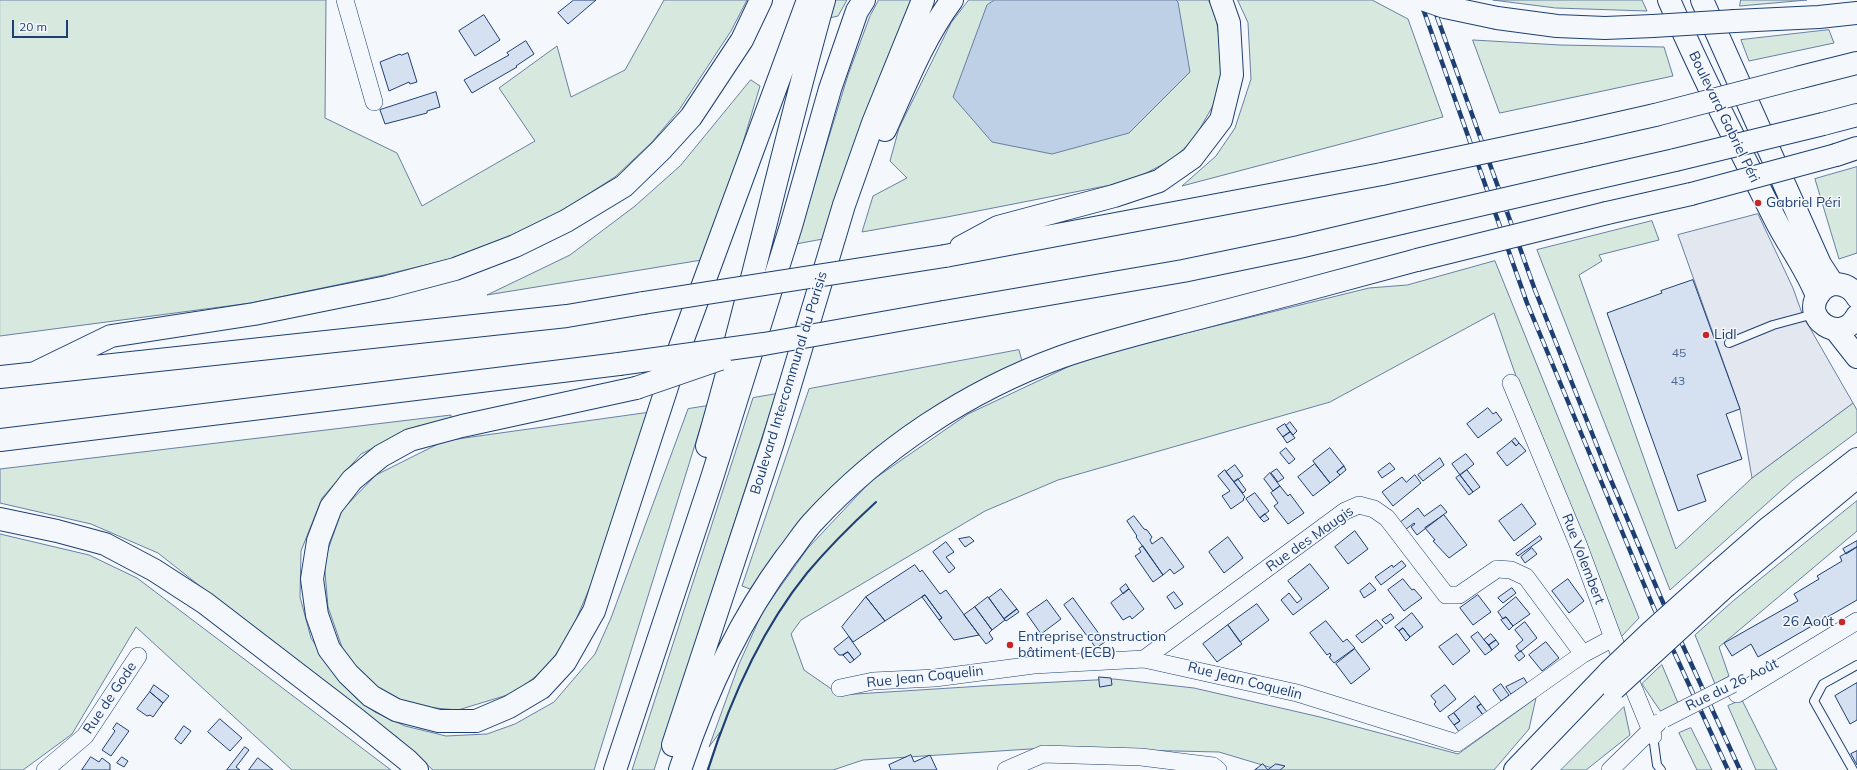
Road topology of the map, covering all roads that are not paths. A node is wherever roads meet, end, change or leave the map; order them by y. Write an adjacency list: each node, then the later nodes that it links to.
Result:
1 (345, 0): 14 (street)
2 (761, 0): 22 (main road)
3 (808, 0): 20 (main road, bridge)
4 (824, 0): 42 (main road)
5 (864, 0): 43 (main road)
6 (923, 0): 26 (main road, Boulevard Intercommunal du Parisis)
7 (952, 0): 26 (main road)
8 (1221, 0): 17 (main road)
9 (1425, 0): 12 (main road, bridge)
10 (1669, 0): 18 (main road, Boulevard Gabriel Péri)
11 (1704, 3): 18 (main road, Boulevard Gabriel Péri)
12 (1857, 13)
13 (1857, 63): 17 (main road, bridge)
14 (374, 102)
15 (1857, 115): 20 (main road, bridge)
16 (1857, 148): 45 (main road, bridge)
17 (945, 256): 22 (main road, bridge)
18 (1845, 302): 19 (lane); 21 (main road)
19 (1729, 343)
20 (764, 344): 25 (main road, bridge)
21 (1857, 357)
22 (35, 373): 23 (main road)
23 (0, 377)
24 (1511, 383): 32 (street, Rue Volembert)
25 (0, 440)
26 (773, 442): 44 (main road, Boulevard Intercommunal du Parisis)
27 (1857, 459): 30 (main road)
28 (1857, 478): 30 (main road)
29 (0, 519): 41 (main road)
30 (1722, 578): 37 (main road, bridge)
31 (1857, 621): 39 (street, Rue du 26 Août, bridge)
32 (1613, 638): 33 (street, Rue Jean Coquelin); 39 (street, Rue Volembert)
33 (1583, 654): 35 (street, Rue Jean Coquelin); 35 (street, Rue des Maugis)
34 (138, 656): 40 (street, Rue de Gode)
35 (1144, 658): 38 (street, Rue Jean Coquelin)
36 (1857, 665): 52 (lane)
37 (1611, 680): 48 (main road); 49 (main road)
38 (840, 688)
39 (1660, 728): 50 (street, Rue du 26 Août); 51 (lane)
40 (45, 770)
41 (416, 770)
42 (612, 770)
43 (615, 770)
44 (665, 770)
45 (680, 770)
46 (1006, 770): 47 (street)
47 (1218, 770)
48 (1515, 770)
49 (1535, 770)
50 (1610, 770)
51 (1661, 770)
52 (1853, 770)

